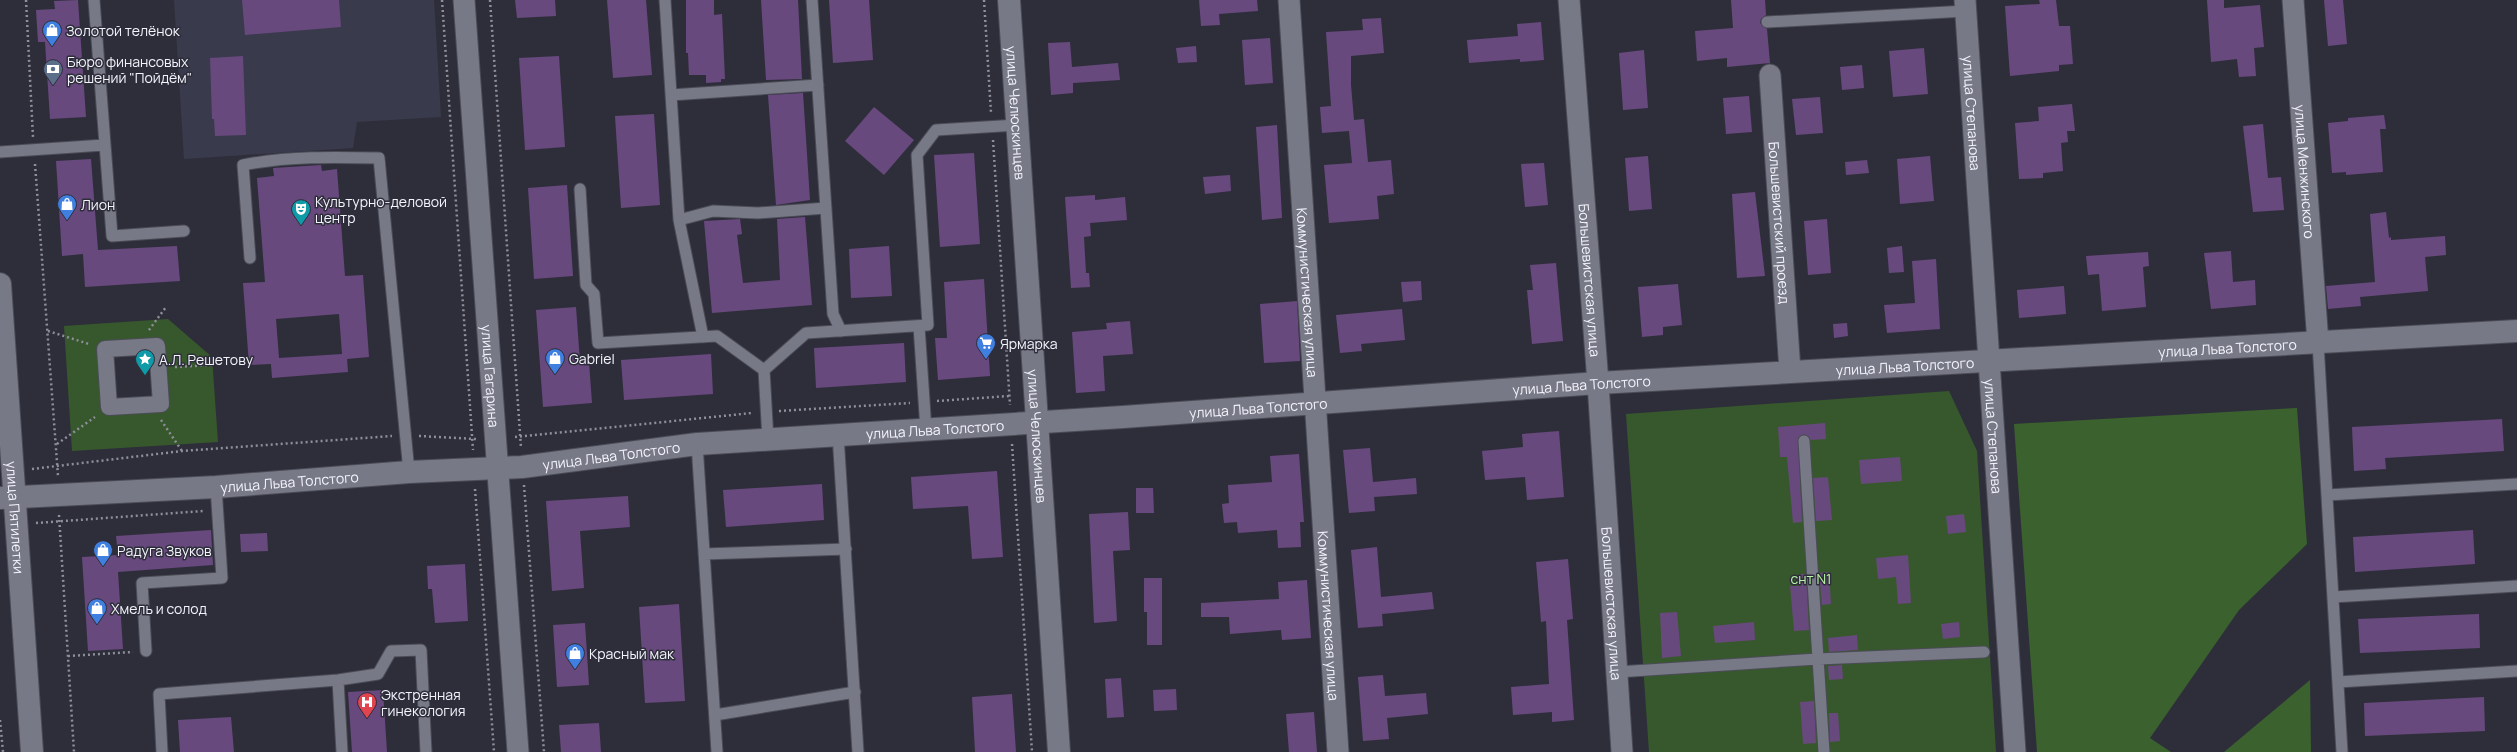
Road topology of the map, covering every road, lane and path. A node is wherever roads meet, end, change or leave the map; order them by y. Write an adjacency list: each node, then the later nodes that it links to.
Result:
1 (26, 0): 21 (path)
2 (94, 0): 20 (lane)
3 (442, 0): 58 (path)
4 (464, 0): 57 (street, улица Гагарина)
5 (490, 0): 56 (path)
6 (665, 0): 17 (lane)
7 (812, 0): 16 (lane)
8 (984, 0): 19 (path)
9 (1009, 0): 18 (street, улица Челюскинцев)
10 (1289, 0): 44 (street, Коммунистическая улица)
11 (1569, 0): 43 (street, Большевистская улица)
12 (2293, 0): 35 (street, улица Менжинского)
13 (1965, 6): 14 (lane); 38 (street, улица Степанова)
14 (1767, 22)
15 (1770, 75): 42 (street, Большевистский проезд)
16 (818, 85): 17 (lane); 24 (lane)
17 (671, 94): 25 (lane)
18 (1017, 125): 19 (lane); 47 (street, улица Челюскинцев)
19 (992, 127): 30 (lane); 48 (path)
20 (104, 145): 21 (lane); 26 (lane)
21 (34, 151): 22 (lane); 31 (path)
22 (0, 152)
23 (580, 189): 34 (lane)
24 (826, 208): 25 (lane); 32 (lane)
25 (679, 220): 34 (lane)
26 (184, 231)
27 (250, 258): 59 (lane)
28 (0, 284): 64 (street, улица Пятилетки)
29 (166, 307): 36 (path)
30 (920, 326): 32 (lane); 49 (lane)
31 (48, 331): 37 (path); 53 (path)
32 (841, 331): 41 (lane)
33 (2517, 331): 35 (street, улица Льва Толстого)
34 (703, 337): 41 (lane)
35 (2318, 343): 38 (street, улица Льва Толстого); 62 (lane)
36 (137, 347): 37 (street); 40 (street)
37 (105, 349): 46 (street)
38 (1988, 363): 42 (street, улица Льва Толстого); 99 (street, улица Степанова)
39 (213, 365): 40 (path)
40 (158, 369): 45 (street)
41 (764, 370): 51 (lane)
42 (1790, 371): 43 (street, улица Льва Толстого)
43 (1598, 383): 44 (street, улица Льва Толстого); 77 (street, Большевистская улица)
44 (1316, 404): 47 (street, улица Льва Толстого); 96 (street, Коммунистическая улица)
45 (150, 405): 46 (street); 55 (path)
46 (108, 407): 53 (path)
47 (1037, 422): 48 (street, улица Льва Толстого); 95 (street, улица Челюскинцев)
48 (1011, 424): 49 (street, улица Льва Толстого); 94 (path)
49 (926, 430): 50 (street, улица Льва Толстого)
50 (838, 435): 51 (street, улица Льва Толстого); 68 (lane)
51 (768, 440): 54 (street, улица Льва Толстого)
52 (1804, 441): 75 (lane)
53 (57, 444): 63 (path)
54 (697, 444): 56 (street, улица Льва Толстого); 69 (lane)
55 (182, 450)
56 (522, 467): 57 (street, улица Льва Толстого); 91 (path)
57 (498, 468): 58 (street, улица Льва Толстого); 90 (street, улица Гагарина)
58 (473, 469): 59 (street, улица Льва Толстого); 89 (path)
59 (409, 472): 61 (street, улица Льва Толстого)
60 (2517, 484): 62 (lane)
61 (216, 486): 63 (street, улица Льва Толстого); 65 (lane)
62 (2327, 495): 71 (lane)
63 (58, 496): 64 (street, улица Льва Толстого); 66 (path)
64 (8, 498): 67 (street, улица Пятилетки)
65 (218, 510): 66 (path); 72 (lane)
66 (59, 520): 67 (path); 74 (path)
67 (18, 525): 84 (street, улица Пятилетки)
68 (846, 549): 69 (lane); 80 (lane)
69 (704, 554): 81 (lane)
70 (2517, 586): 71 (lane)
71 (2333, 597): 79 (lane)
72 (146, 651): 74 (path)
73 (1984, 652): 75 (lane)
74 (68, 656): 85 (path)
75 (1818, 659): 77 (lane); 98 (lane)
76 (2517, 671): 79 (lane)
77 (1617, 672): 97 (street, Большевистская улица)
78 (338, 680): 86 (lane); 87 (lane); 88 (lane)
79 (2338, 682): 100 (lane)
80 (855, 692): 81 (lane); 93 (lane)
81 (715, 715): 92 (lane)
82 (0, 720): 83 (path)
83 (3, 752)
84 (32, 752)
85 (74, 752)
86 (162, 752)
87 (342, 752)
88 (426, 752)
89 (494, 752)
90 (518, 752)
91 (544, 752)
92 (717, 752)
93 (858, 752)
94 (1032, 752)
95 (1059, 752)
96 (1338, 752)
97 (1622, 752)
98 (1824, 752)
99 (2015, 752)
100 (2342, 752)

